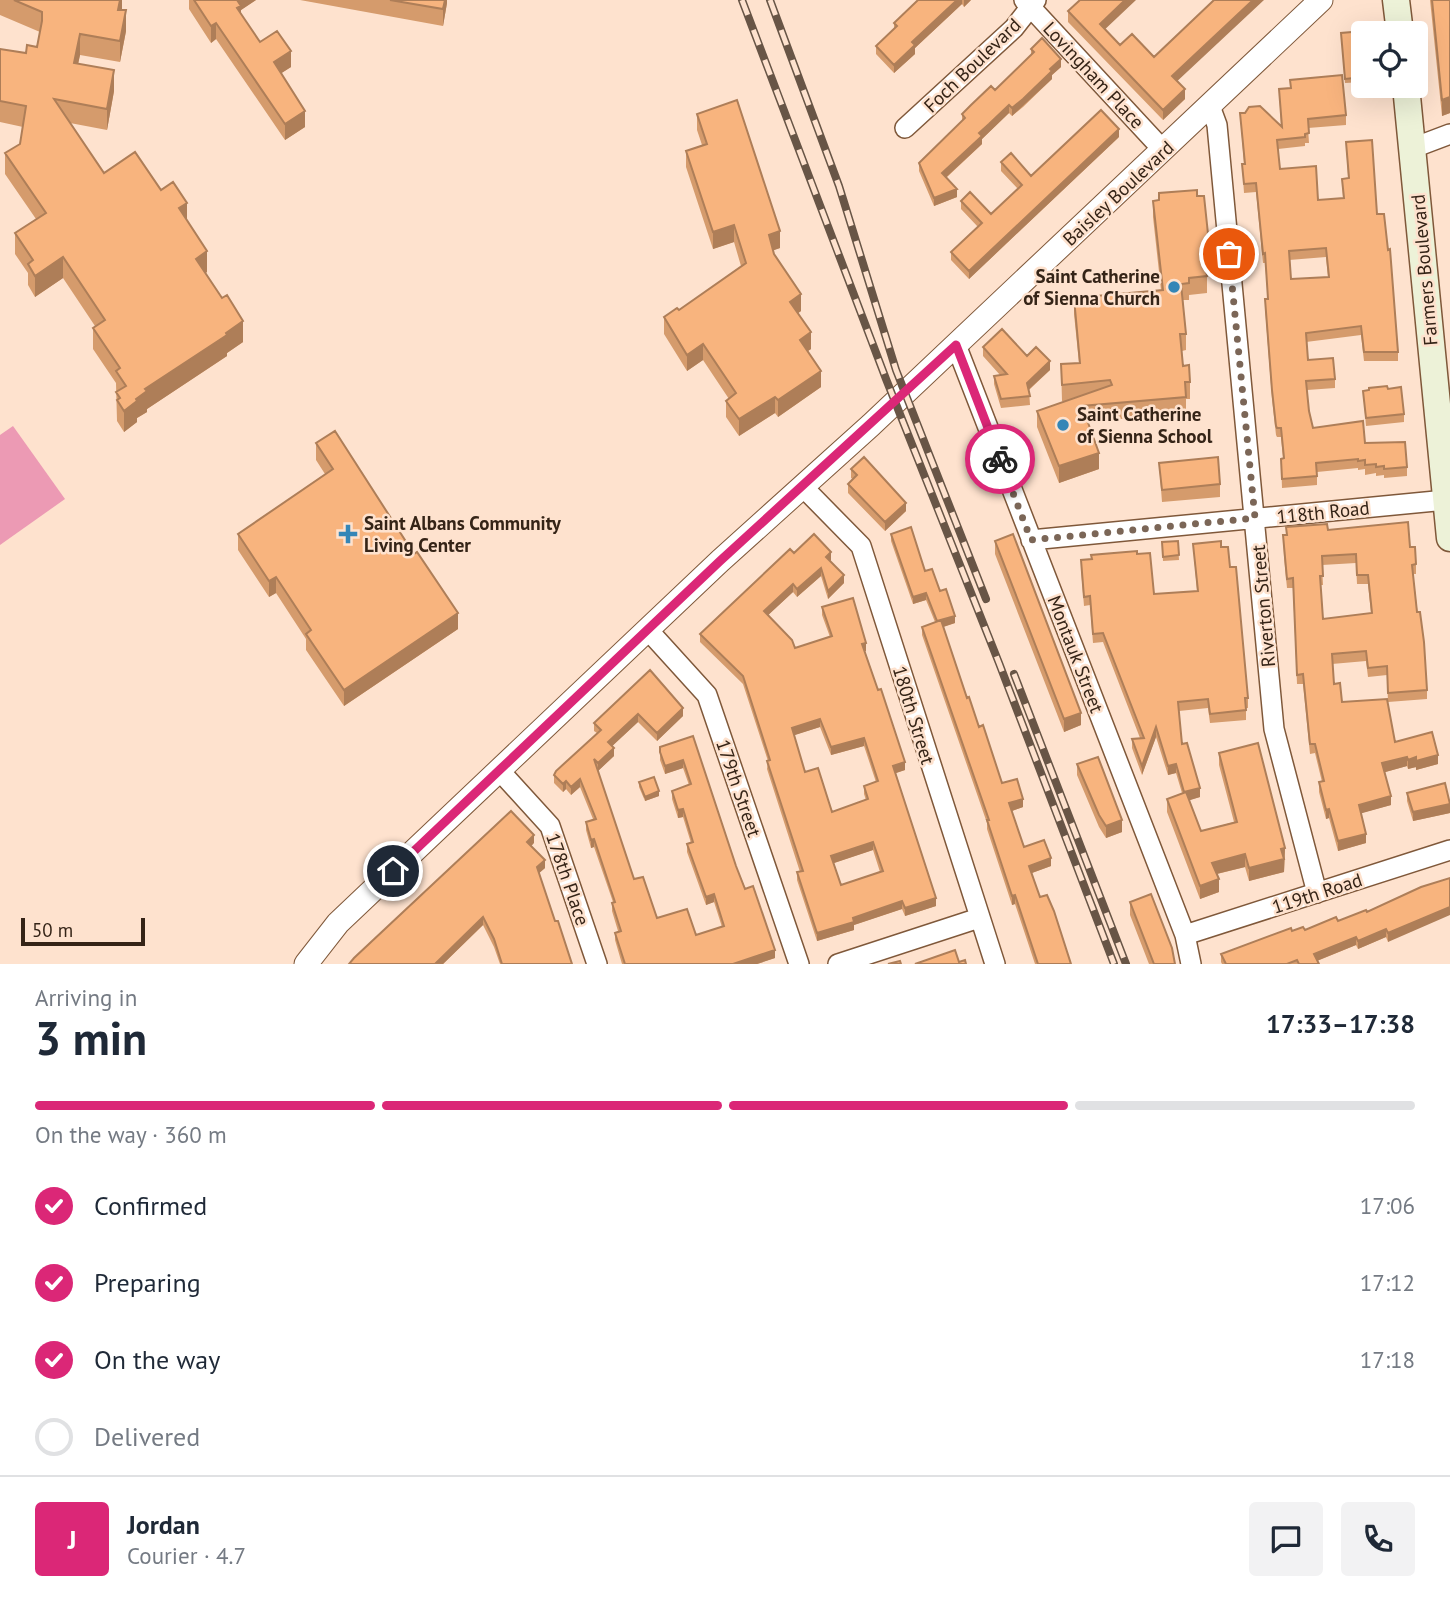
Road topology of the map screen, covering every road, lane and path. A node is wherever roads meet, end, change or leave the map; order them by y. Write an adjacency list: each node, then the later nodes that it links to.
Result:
1 (1321, 0): 6 (street, Baisley Boulevard)
2 (1396, 0): 4 (main road)
3 (1030, 2): 7 (street, Foch Boulevard); 10 (street, Lovingham Place)
4 (1399, 21)
5 (1407, 98): 9 (main road, Farmers Boulevard)
6 (1210, 106): 10 (street, Baisley Boulevard); 14 (street, Riverton Street)
7 (905, 128)
8 (1450, 134): 9 (street)
9 (1413, 148): 13 (main road, Farmers Boulevard)
10 (1163, 150): 11 (street, Baisley Boulevard)
11 (956, 345): 12 (street, Baisley Boulevard); 16 (street, Montauk Street)
12 (802, 486): 17 (street, Baisley Boulevard); 21 (street, 180th Street)
13 (1446, 500): 14 (street, 118th Road); 15 (main road, Farmers Boulevard)
14 (1255, 518): 16 (street, 118th Road); 20 (street, Riverton Street)
15 (1450, 538)
16 (1031, 540): 22 (street, Montauk Street)
17 (648, 630): 18 (street, Baisley Boulevard); 25 (street, 179th Street)
18 (499, 770): 23 (street, Baisley Boulevard); 24 (street, 178th Place)
19 (1450, 850): 20 (street, 119th Road)
20 (1317, 894): 22 (street, 119th Road)
21 (979, 918): 26 (street); 27 (street, 180th Street)
22 (1185, 934): 28 (street, Montauk Street)
23 (306, 964)
24 (597, 964)
25 (799, 964)
26 (838, 964)
27 (995, 964)
28 (1191, 964)

